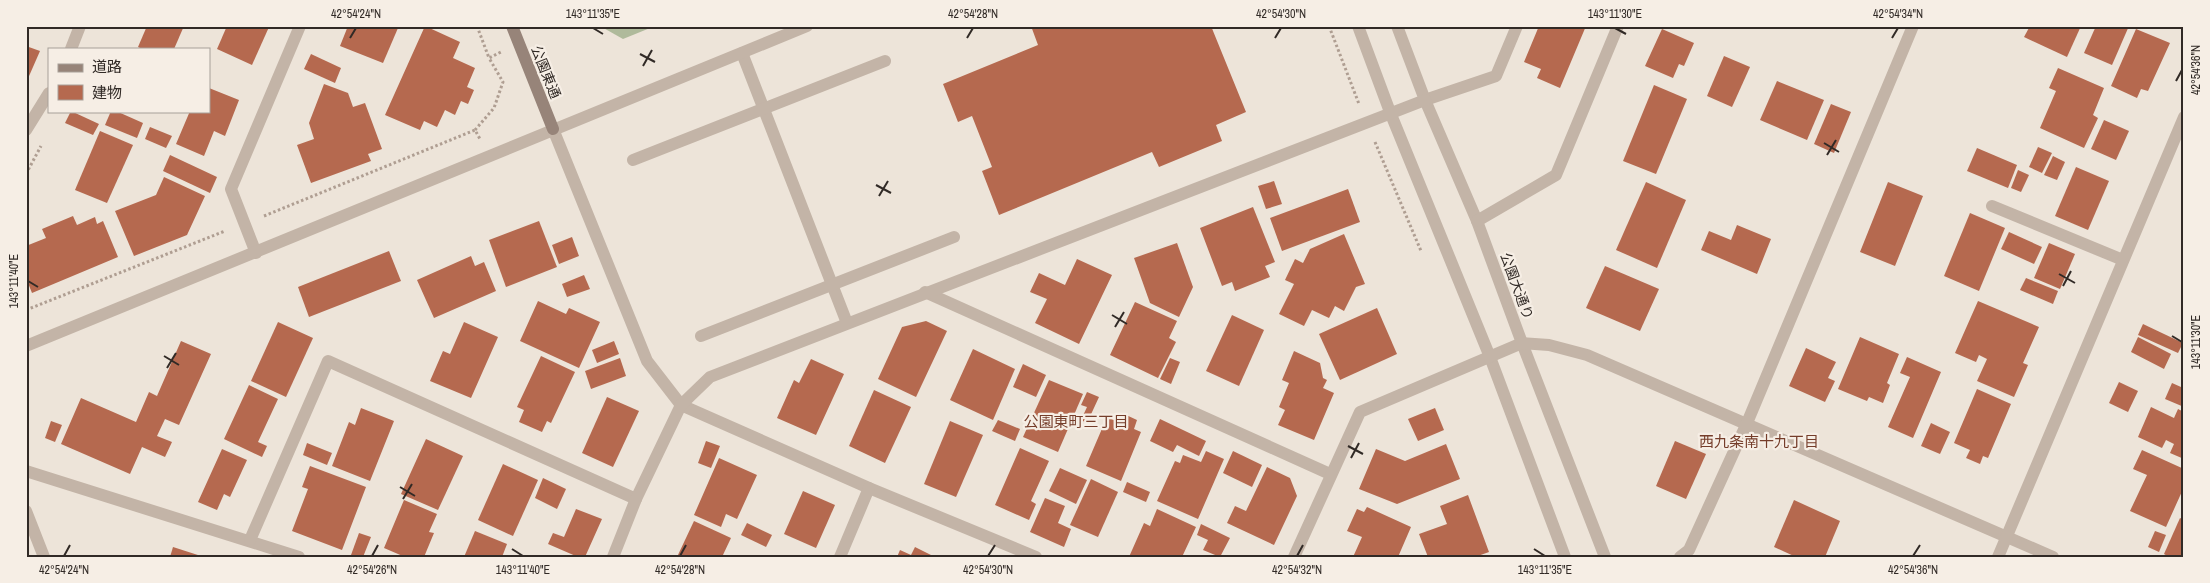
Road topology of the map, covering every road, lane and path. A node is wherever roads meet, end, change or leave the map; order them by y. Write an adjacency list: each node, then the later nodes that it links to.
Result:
1 (80, 26): 13 (street)
2 (300, 26): 30 (street)
3 (477, 26): 15 (path)
4 (512, 26): 12 (street, 公園東通)
5 (807, 26): 14 (street)
6 (1329, 26): 22 (path)
7 (1358, 26): 20 (street)
8 (1397, 26): 18 (street, 公園大通り)
9 (1517, 26): 18 (street)
10 (1618, 26): 28 (street)
11 (1913, 26): 41 (street)
12 (519, 44): 15 (path); 23 (street, 公園東通)
13 (71, 48)
14 (742, 53): 19 (street); 23 (street)
15 (489, 58): 25 (path)
16 (885, 61): 19 (street)
17 (48, 95): 24 (street)
18 (1425, 100): 20 (street); 28 (street, 公園大通り)
19 (764, 108): 26 (street); 33 (street)
20 (1390, 112): 22 (street); 39 (street)
21 (2184, 117): 32 (street)
22 (1366, 122): 31 (path); 34 (street)
23 (553, 129): 30 (street); 40 (street)
24 (26, 130)
25 (475, 130)
26 (633, 160)
27 (1992, 206): 32 (street)
28 (1477, 220): 37 (street, 公園大通り)
29 (954, 237): 33 (street)
30 (256, 253): 38 (street)
31 (1424, 257)
32 (2123, 260): 47 (street)
33 (833, 285): 35 (street); 36 (street)
34 (925, 292): 35 (street); 43 (street)
35 (847, 323): 40 (street)
36 (702, 336)
37 (1522, 344): 39 (street); 41 (street); 56 (street, 公園大通り)
38 (26, 346)
39 (1490, 357): 43 (street); 55 (street)
40 (680, 405): 44 (street); 45 (street)
41 (1747, 423): 47 (street); 57 (street)
42 (26, 471): 48 (street)
43 (1330, 474): 54 (street)
44 (869, 488): 52 (street); 53 (street)
45 (636, 499): 48 (street); 51 (street)
46 (26, 511): 49 (street)
47 (2007, 537): 58 (street); 59 (street)
48 (250, 540): 50 (street)
49 (44, 557)
50 (299, 557)
51 (613, 557)
52 (840, 557)
53 (1036, 557)
54 (1294, 557)
55 (1565, 557)
56 (1605, 557)
57 (1680, 557)
58 (1998, 557)
59 (2053, 557)

